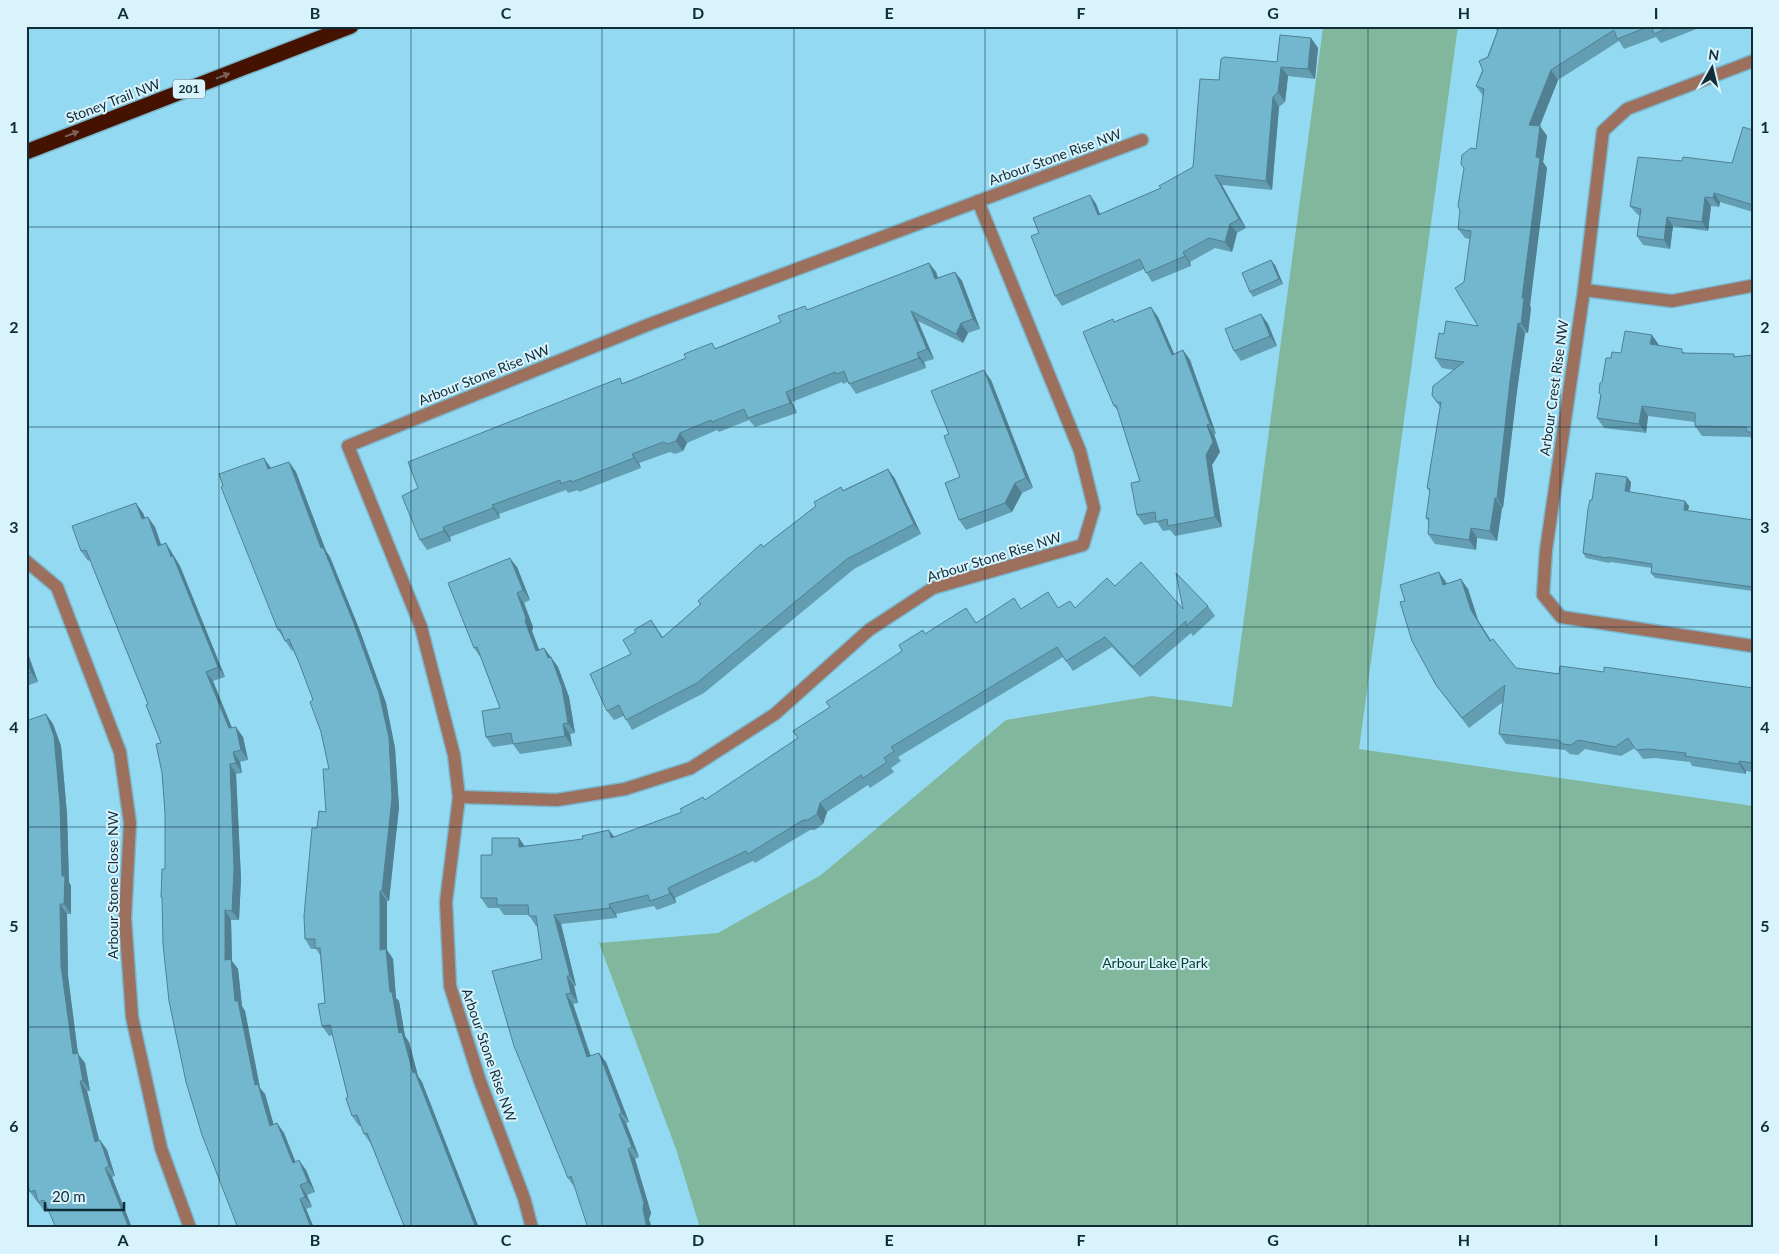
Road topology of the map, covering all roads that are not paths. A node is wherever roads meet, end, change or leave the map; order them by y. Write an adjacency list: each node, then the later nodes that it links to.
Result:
1 (352, 26): 4 (highway, Stoney Trail NW / 201, one-way to 1)
2 (1753, 61): 7 (street, Arbour Crest Rise NW)
3 (1142, 140): 5 (street, Arbour Stone Rise NW)
4 (26, 152)
5 (978, 201): 10 (street, Arbour Stone Rise NW); 10 (street, Arbour Stone Rise NW)
6 (1751, 286): 7 (street)
7 (1584, 290): 9 (street, Arbour Crest Rise NW)
8 (26, 561): 11 (street, Arbour Stone Close NW)
9 (1753, 646)
10 (459, 797): 12 (street, Arbour Stone Rise NW)
11 (190, 1228)
12 (532, 1228)

